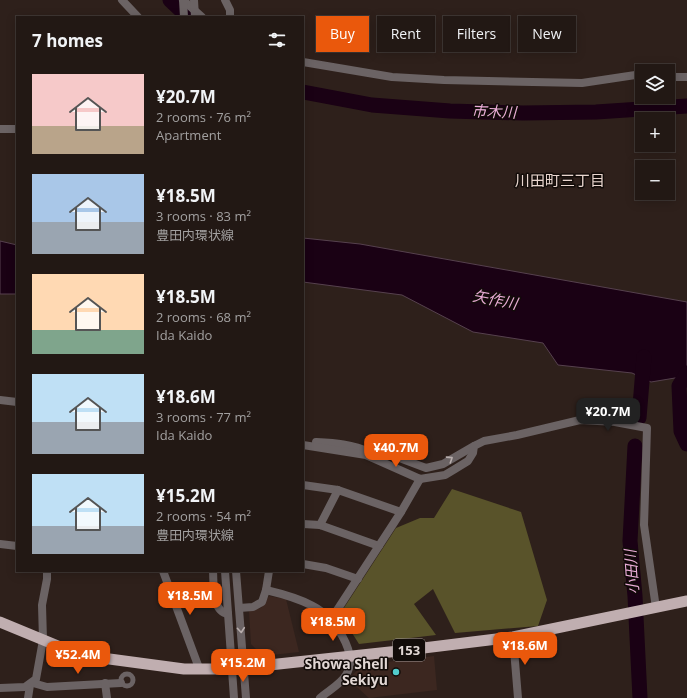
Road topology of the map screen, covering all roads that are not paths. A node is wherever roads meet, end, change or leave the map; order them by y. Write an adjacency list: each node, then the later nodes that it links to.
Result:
1 (122, 0): 5 (street)
2 (183, 0): 6 (street, bridge); 8 (street)
3 (194, 0): 7 (street, bridge)
4 (225, 0): 9 (street)
5 (137, 16)
6 (184, 16)
7 (195, 16)
8 (201, 16)
9 (230, 16)
10 (304, 62): 11 (street)
11 (635, 75)
12 (675, 77): 13 (street)
13 (687, 77)
14 (0, 129): 15 (street)
15 (16, 129)
16 (0, 400): 17 (street)
17 (16, 402)
18 (306, 445): 19 (street, one-way to 19); 20 (street)
19 (474, 446): 20 (street); 39 (street)
20 (420, 479): 23 (street)
21 (304, 485): 22 (street)
22 (338, 490): 23 (street); 25 (street)
23 (401, 512): 28 (street)
24 (304, 524): 25 (street)
25 (320, 525): 28 (street)
26 (0, 543): 27 (street)
27 (16, 546)
28 (379, 546): 36 (street)
29 (304, 564): 36 (street)
30 (47, 572): 45 (street)
31 (163, 572): 47 (street)
32 (213, 572): 41 (street)
33 (225, 572): 41 (street)
34 (236, 572): 40 (street)
35 (269, 572): 37 (street)
36 (358, 579): 42 (street)
37 (266, 590): 40 (street); 42 (street)
38 (687, 601): 39 (highway, 153)
39 (662, 607): 44 (highway, 153)
40 (239, 608): 48 (street, one-way to 48)
41 (228, 614): 49 (street)
42 (330, 621): 46 (street)
43 (0, 622): 45 (highway, 153)
44 (513, 637): 46 (highway, 153); 59 (street)
45 (43, 640): 47 (highway, 153); 51 (street)
46 (351, 656): 48 (highway, 153); 58 (street)
47 (199, 668): 49 (highway, 153)
48 (244, 668): 49 (highway, 153); 57 (street)
49 (232, 669): 56 (street)
50 (121, 682): 52 (street)
51 (32, 684): 52 (street); 53 (street); 54 (street)
52 (105, 684): 55 (street)
53 (0, 688)
54 (28, 698)
55 (107, 698)
56 (234, 698)
57 (246, 698)
58 (320, 698)
59 (518, 698)

